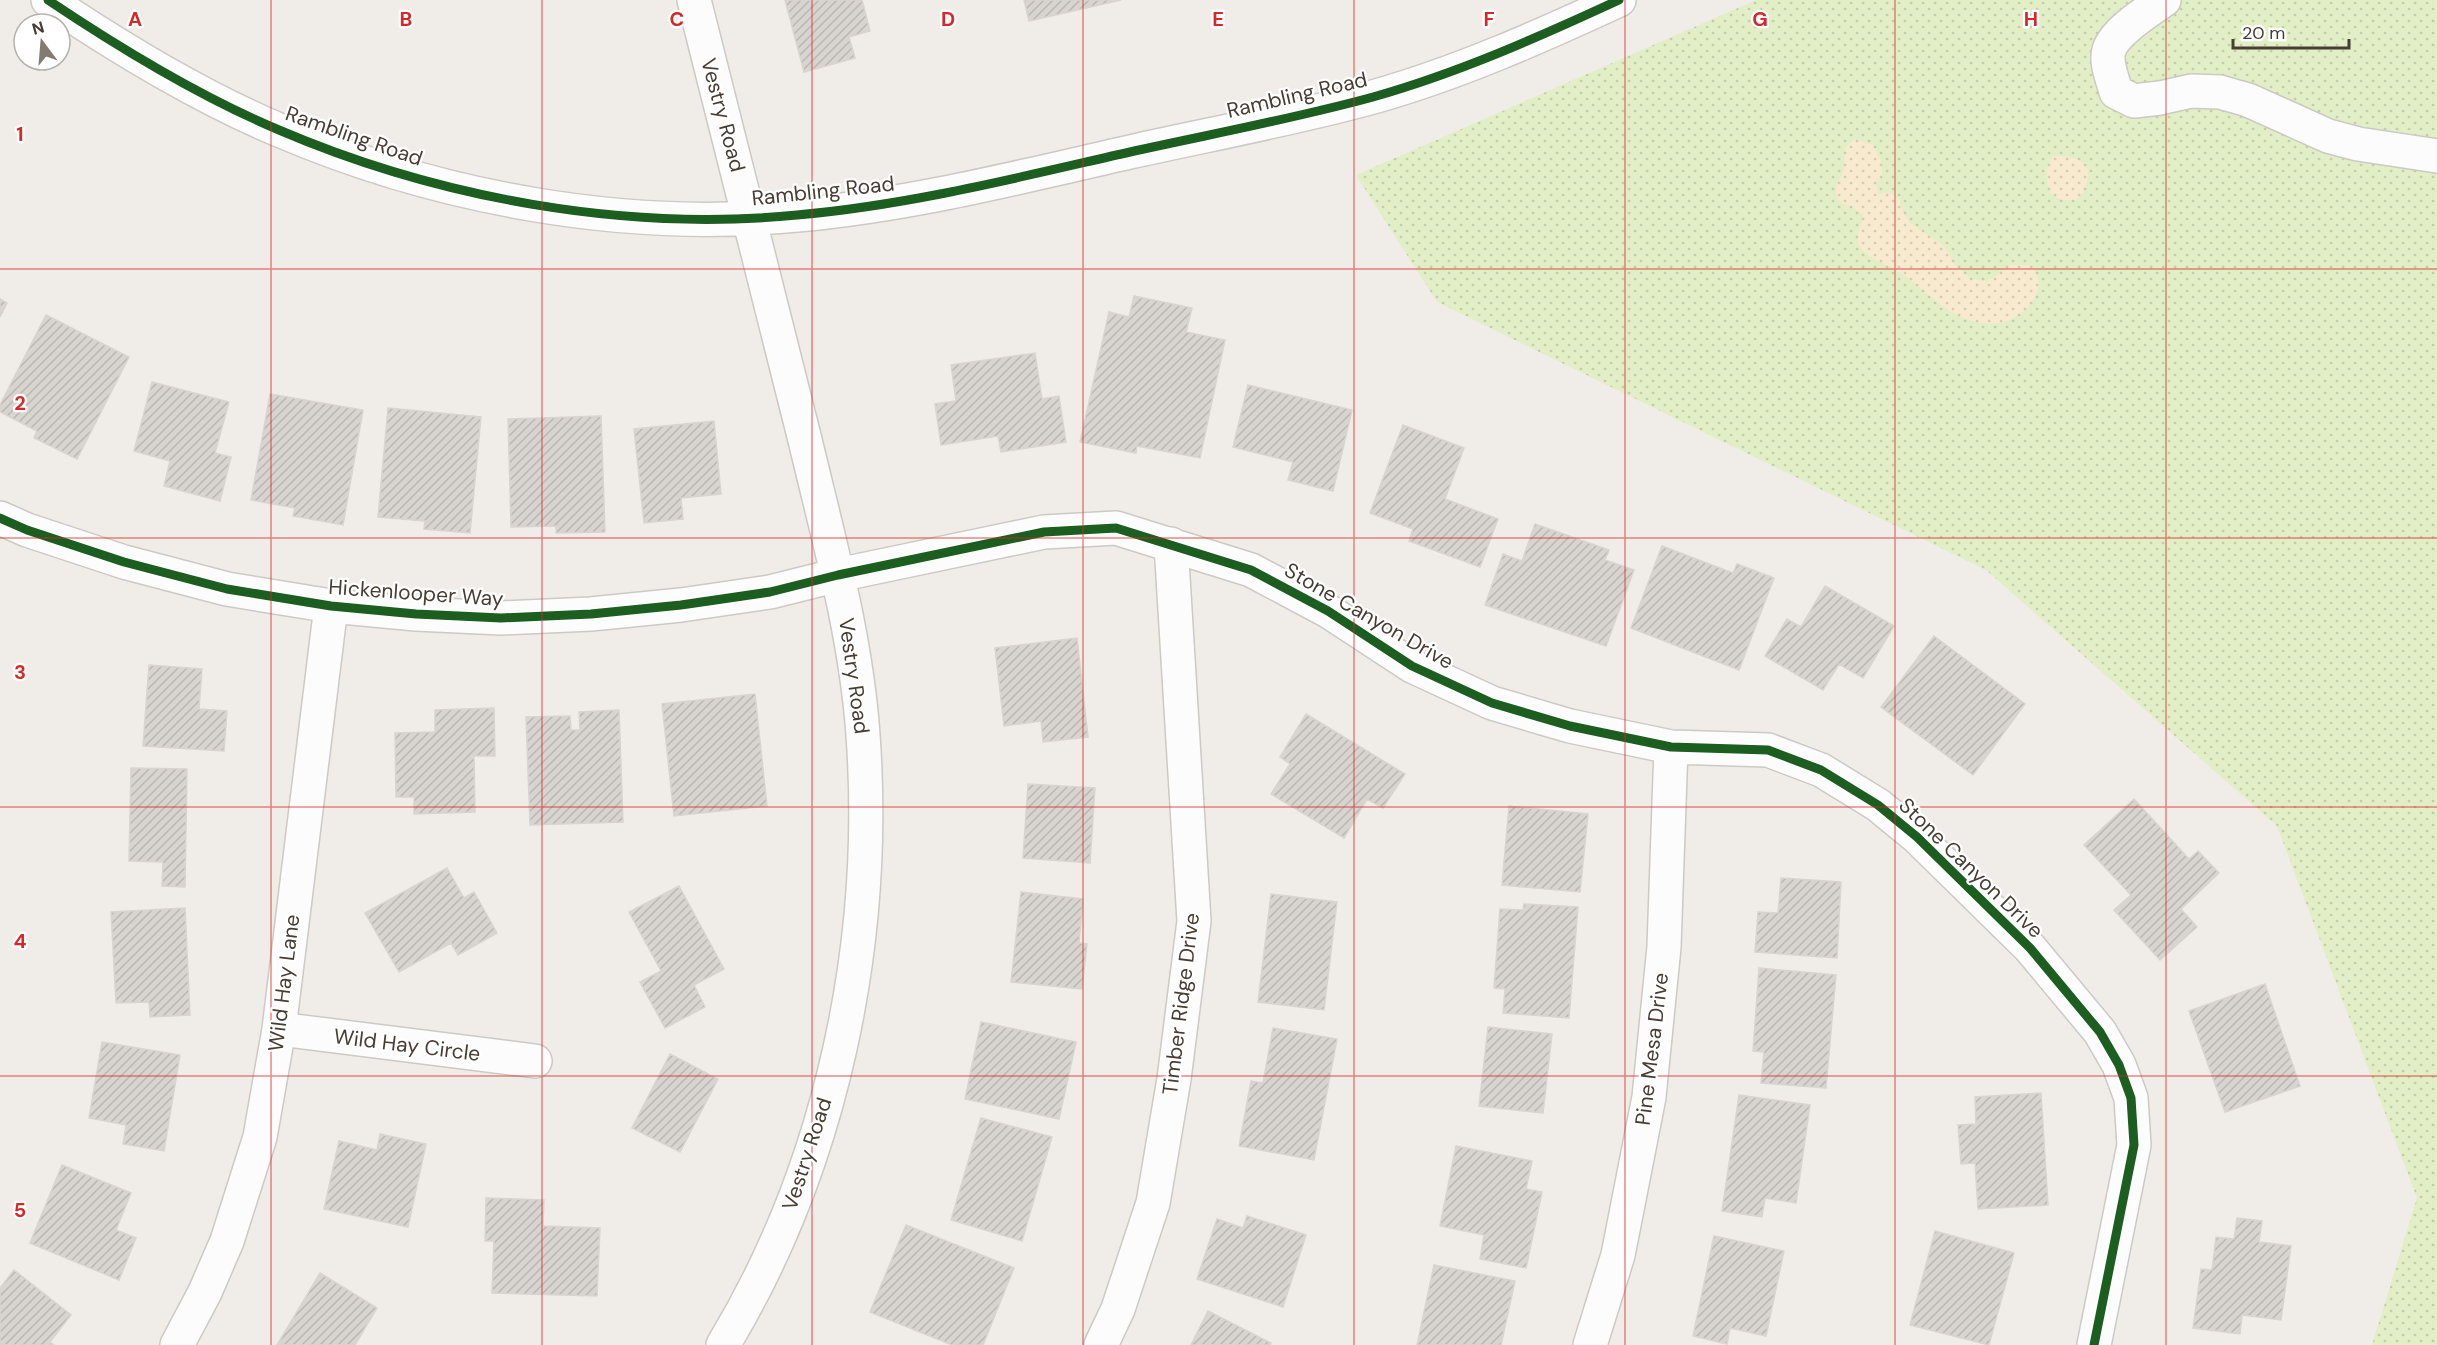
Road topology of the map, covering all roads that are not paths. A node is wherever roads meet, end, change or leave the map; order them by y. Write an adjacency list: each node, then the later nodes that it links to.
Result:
1 (48, 0): 6 (street, Rambling Road)
2 (694, 0): 6 (street, Vestry Road)
3 (1619, 0): 6 (street, Rambling Road)
4 (2164, 0): 5 (street)
5 (2437, 156)
6 (750, 217): 9 (street, Vestry Road)
7 (0, 518): 10 (street, Hickenlooper Way)
8 (1171, 544): 9 (street, Stone Canyon Drive); 11 (street, Stone Canyon Drive); 16 (street, Timber Ridge Drive)
9 (838, 575): 10 (street, Hickenlooper Way); 15 (street, Vestry Road)
10 (331, 606): 12 (street, Wild Hay Lane)
11 (1671, 747): 17 (street, Pine Mesa Drive); 18 (street, Stone Canyon Drive)
12 (279, 1029): 13 (street, Wild Hay Circle); 14 (street, Wild Hay Lane)
13 (535, 1061)
14 (177, 1345)
15 (723, 1345)
16 (1101, 1345)
17 (1590, 1345)
18 (2094, 1345)

